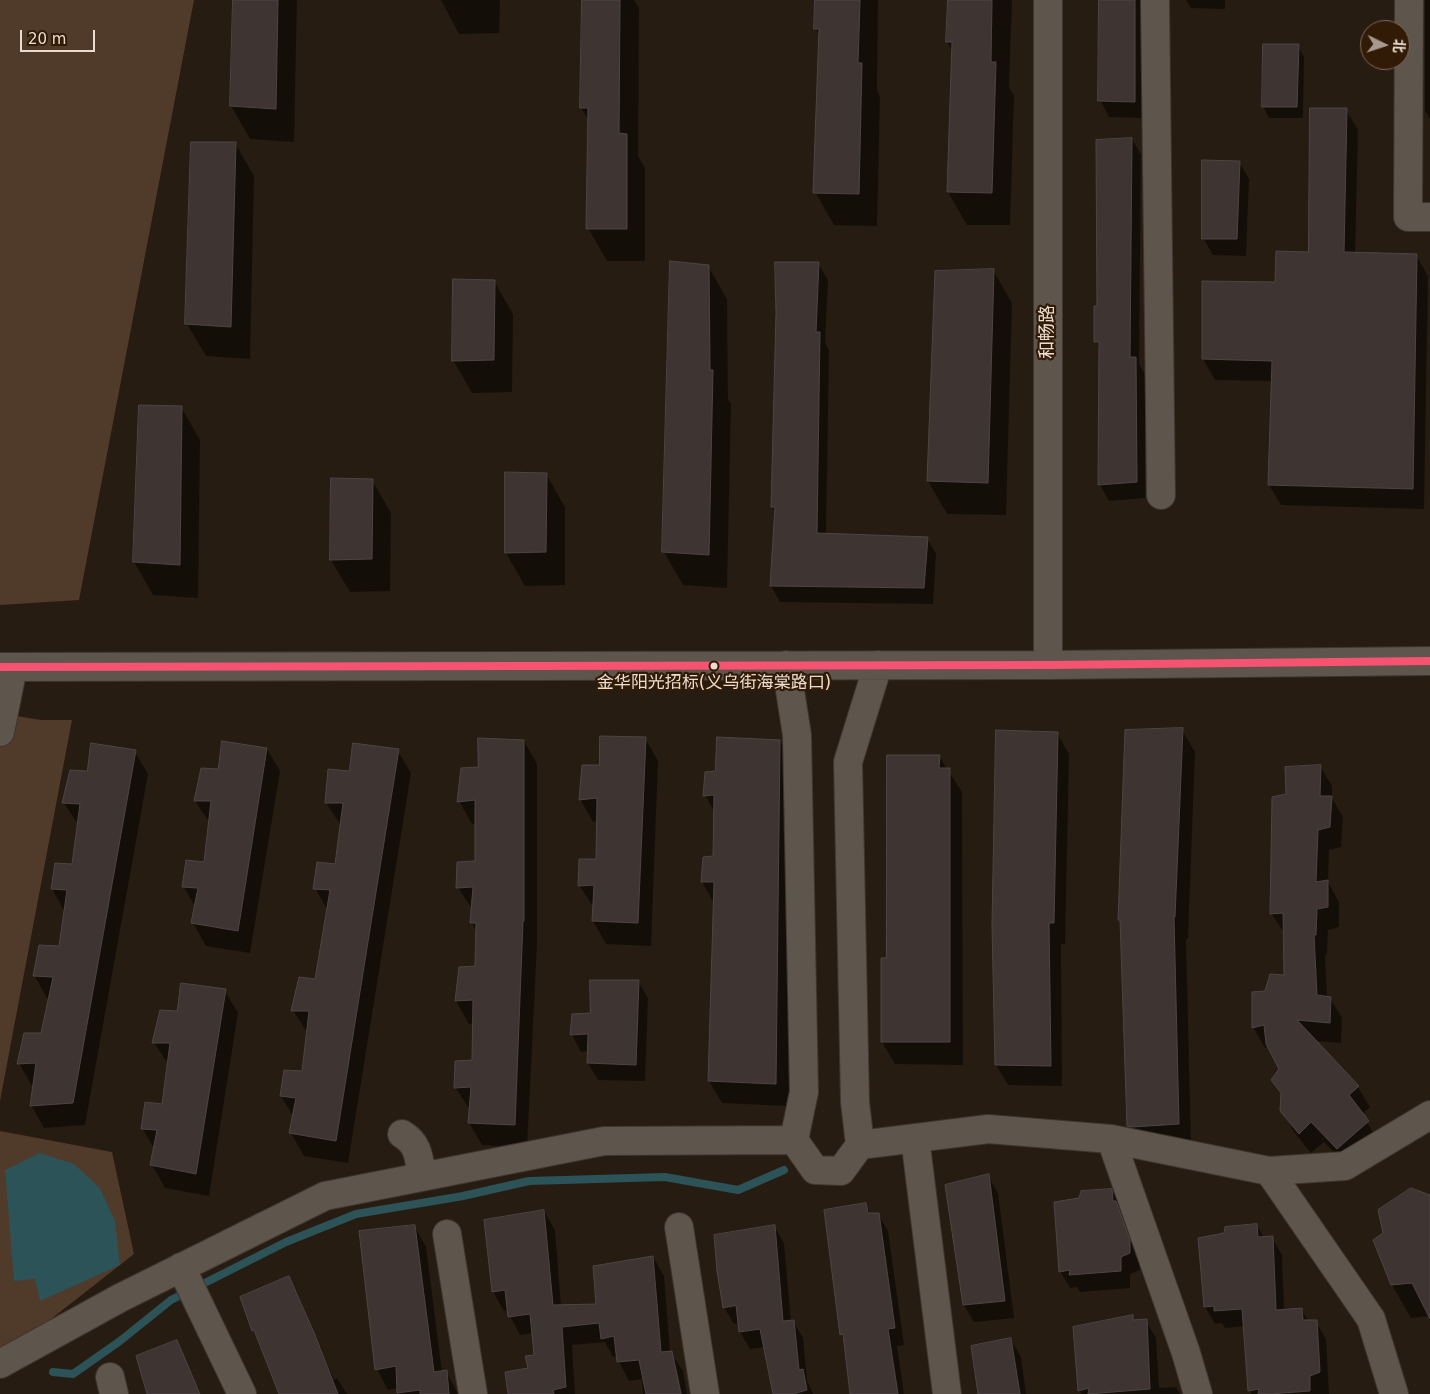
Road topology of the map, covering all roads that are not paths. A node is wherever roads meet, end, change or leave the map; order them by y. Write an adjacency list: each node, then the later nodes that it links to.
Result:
1 (1048, 0): 9 (street, 和畅路)
2 (1155, 0): 5 (street)
3 (1409, 0): 4 (street)
4 (1430, 217)
5 (1161, 495)
6 (1430, 661): 9 (street)
7 (786, 665): 8 (street); 10 (street); 16 (street)
8 (878, 665): 9 (street); 17 (street)
9 (1048, 665)
10 (7, 667): 11 (street)
11 (0, 732)
12 (1430, 1115): 18 (street)
13 (402, 1134): 19 (street)
14 (915, 1138): 15 (street); 17 (street); 27 (street)
15 (1111, 1139): 18 (street); 28 (street)
16 (794, 1140): 17 (street); 19 (street)
17 (860, 1145)
18 (1270, 1171): 29 (street)
19 (422, 1177): 22 (street)
20 (678, 1227): 26 (street)
21 (448, 1234): 25 (street)
22 (181, 1267): 23 (street); 24 (street)
23 (0, 1364)
24 (242, 1394)
25 (473, 1394)
26 (705, 1394)
27 (947, 1394)
28 (1198, 1394)
29 (1394, 1394)

